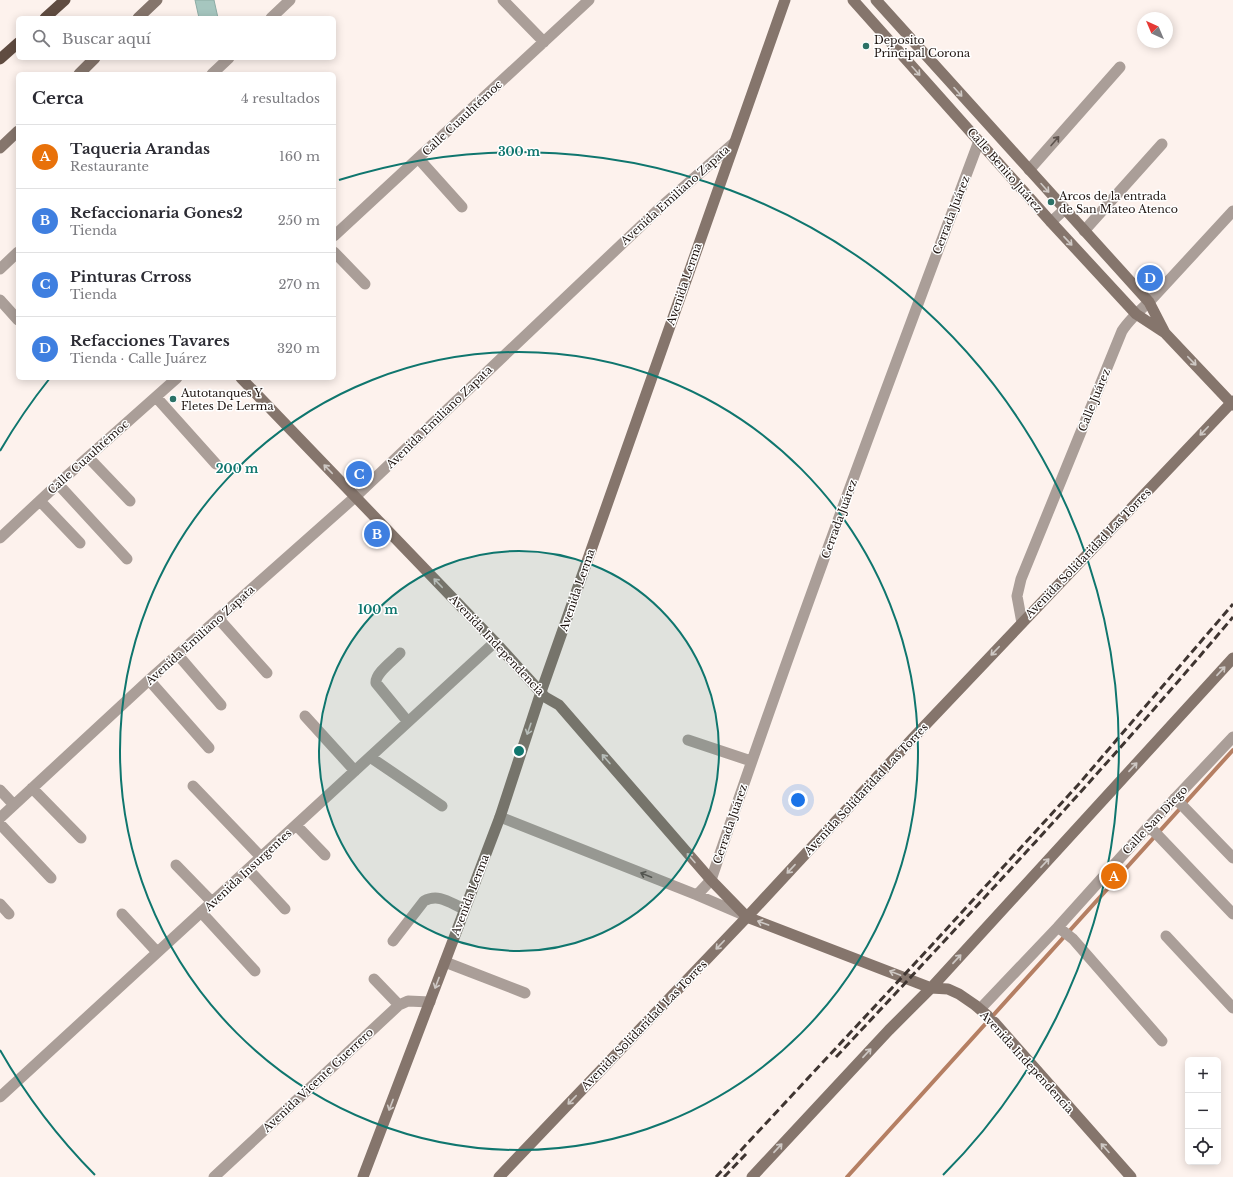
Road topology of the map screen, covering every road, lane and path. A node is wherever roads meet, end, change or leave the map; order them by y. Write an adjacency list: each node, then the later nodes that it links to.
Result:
1 (65, 0): 9 (highway)
2 (157, 0): 10 (main road)
3 (290, 0): 11 (street)
4 (503, 0): 12 (street)
5 (589, 0): 12 (street, Calle Cuauhtémoc)
6 (785, 0): 22 (main road, Avenida Lerma)
7 (852, 0): 21 (main road, Calle Benito Juárez, one-way to 21)
8 (876, 0): 26 (main road, Calle Benito Juárez, one-way to 26)
9 (47, 16)
10 (140, 16)
11 (273, 16)
12 (544, 42): 25 (street, Calle Cuauhtémoc)
13 (16, 45): 14 (highway)
14 (0, 59)
15 (93, 60): 18 (main road)
16 (227, 60): 19 (street)
17 (1120, 67): 26 (street, one-way to 17)
18 (80, 72)
19 (214, 72)
20 (16, 137): 24 (main road)
21 (979, 141): 30 (main road, Calle Benito Juárez); 71 (street, Cerrada Juárez)
22 (734, 143): 49 (street, Avenida Emiliano Zapata); 63 (main road, Avenida Lerma)
23 (1162, 144): 31 (street)
24 (0, 148)
25 (418, 158): 27 (street); 32 (street, Calle Cuauhtémoc)
26 (1029, 170): 28 (main road, Calle Benito Juárez, one-way to 28)
27 (462, 207)
28 (1064, 210): 30 (street); 31 (main road, Calle Benito Juárez)
29 (1233, 211): 38 (street, Calle Juárez)
30 (1051, 222): 39 (main road, Calle Benito Juárez, one-way to 39)
31 (1084, 231): 38 (main road, Calle Benito Juárez)
32 (336, 234)
33 (16, 254): 35 (street)
34 (336, 254): 36 (street)
35 (0, 269)
36 (365, 284)
37 (0, 300): 40 (street)
38 (1149, 302): 39 (street, Calle Juárez); 41 (main road, Calle Benito Juárez)
39 (1136, 314): 41 (main road, Calle Benito Juárez); 56 (street, Calle Juárez)
40 (16, 318)
41 (1165, 333): 45 (main road, Calle Benito Juárez, one-way to 45)
42 (175, 380): 44 (street, Calle Cuauhtémoc)
43 (243, 380): 49 (main road, Avenida Independencia, one-way to 43)
44 (156, 397): 46 (street, Calle Cuauhtémoc); 47 (street)
45 (1232, 403): 56 (main road, Avenida Solidaridad Las Torres, one-way to 56)
46 (88, 457): 48 (street, Calle Cuauhtémoc); 50 (street)
47 (216, 464)
48 (58, 484): 51 (street, Calle Cuauhtémoc); 54 (street)
49 (355, 497): 55 (street, Avenida Emiliano Zapata); 57 (main road, Avenida Independencia, one-way to 49)
50 (130, 500)
51 (40, 501): 52 (street, Calle Cuauhtémoc); 53 (street)
52 (0, 538)
53 (80, 543)
54 (127, 559)
55 (218, 618): 59 (street, Avenida Emiliano Zapata); 61 (street)
56 (1022, 623): 101 (main road, Avenida Solidaridad Las Torres, one-way to 101)
57 (495, 642): 63 (main road, Avenida Independencia); 66 (street, Avenida Insurgentes)
58 (400, 653): 66 (street)
59 (178, 655): 62 (street, Avenida Emiliano Zapata); 64 (street)
60 (1233, 658): 109 (main road, one-way to 60)
61 (267, 673)
62 (149, 680): 69 (street); 74 (street, Avenida Emiliano Zapata)
63 (543, 695): 80 (main road, Avenida Lerma, one-way to 80); 91 (main road, Avenida Independencia, one-way to 63)
64 (221, 705)
65 (305, 716): 72 (street)
66 (408, 722): 70 (street, Avenida Insurgentes)
67 (1232, 739): 76 (street, Calle San Diego)
68 (688, 740): 71 (street)
69 (209, 748)
70 (370, 757): 72 (street, Avenida Insurgentes); 78 (street)
71 (751, 761): 91 (street, Cerrada Juárez)
72 (355, 771): 82 (street, Avenida Insurgentes)
73 (193, 786): 86 (street)
74 (32, 788): 77 (street, Avenida Emiliano Zapata); 84 (street)
75 (0, 790): 77 (street)
76 (1180, 803): 83 (street, Calle San Diego); 87 (street)
77 (14, 805): 79 (street, Avenida Emiliano Zapata)
78 (442, 806)
79 (0, 818)
80 (507, 819): 92 (street, Avenida Independencia, one-way to 80); 96 (main road, Avenida Lerma)
81 (0, 824): 90 (street)
82 (296, 825): 85 (street); 86 (street, Avenida Insurgentes)
83 (1155, 831): 100 (street); 102 (street, Calle San Diego)
84 (81, 838)
85 (325, 855)
86 (261, 857): 89 (street, Avenida Insurgentes)
87 (1233, 858)
88 (176, 865): 93 (street)
89 (248, 869): 93 (street, Avenida Insurgentes); 95 (street)
90 (51, 878)
91 (711, 880): 92 (street, Cerrada Juárez); 101 (main road, Avenida Independencia)
92 (697, 895): 101 (street, Avenida Independencia)
93 (212, 902): 97 (street, Avenida Insurgentes)
94 (0, 904): 98 (street)
95 (285, 910)
96 (464, 910): 104 (street); 106 (main road, Avenida Lerma)
97 (201, 912): 105 (street, Avenida Insurgentes); 107 (street)
98 (9, 914)
99 (122, 914): 105 (street)
100 (1233, 914)
101 (747, 916): 109 (main road, Avenida Independencia, one-way to 101); 119 (main road, Avenida Solidaridad Las Torres, one-way to 119)
102 (1065, 933): 114 (street, Calle San Diego); 115 (street)
103 (1166, 936): 113 (street)
104 (393, 941)
105 (157, 952): 116 (street, Avenida Insurgentes)
106 (445, 962): 110 (street); 111 (main road, Avenida Lerma, one-way to 111)
107 (255, 971)
108 (374, 979): 112 (street)
109 (931, 988): 114 (main road, Avenida Independencia); 120 (main road, one-way to 109)
110 (525, 992)
111 (430, 1002): 112 (street); 118 (main road, Avenida Lerma, one-way to 118)
112 (399, 1005): 117 (street, Avenida Vicente Guerrero)
113 (1233, 1008)
114 (988, 1016): 121 (main road, Avenida Independencia, one-way to 114)
115 (1162, 1041)
116 (0, 1097)
117 (214, 1177)
118 (363, 1177)
119 (499, 1177)
120 (752, 1177)
121 (1131, 1177)

